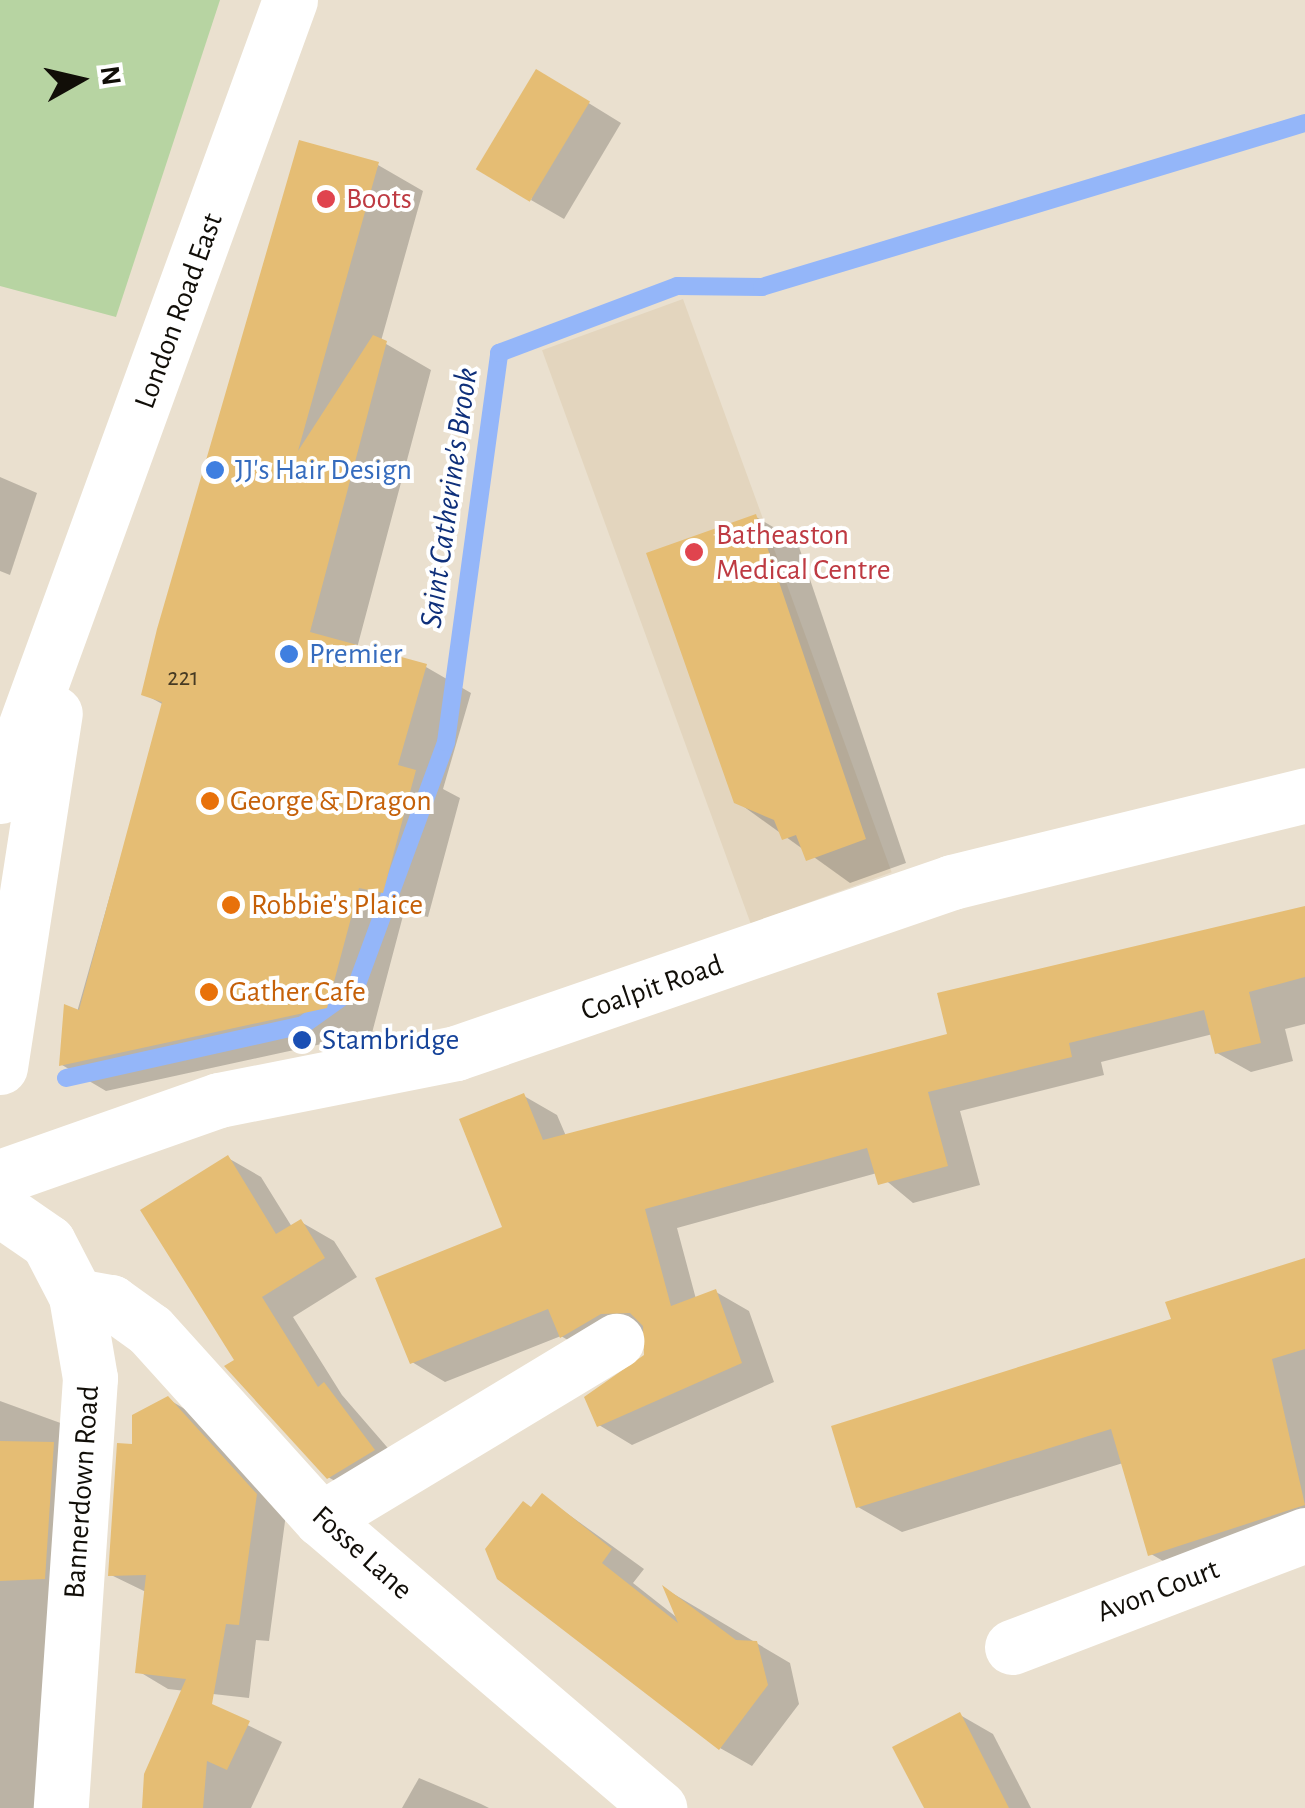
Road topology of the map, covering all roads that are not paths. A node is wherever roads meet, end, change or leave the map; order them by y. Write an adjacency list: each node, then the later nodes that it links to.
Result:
1 (290, 0): 2 (street, London Road East)
2 (68, 621): 4 (street, London Road East); 5 (street, London Road East)
3 (1305, 795): 6 (street, Coalpit Road)
4 (0, 796)
5 (0, 1067)
6 (0, 1177)
7 (0, 1209): 8 (street, Bannerdown Road)
8 (76, 1296): 10 (street, Fosse Lane); 13 (street, Bannerdown Road)
9 (616, 1341): 10 (street)
10 (321, 1519): 14 (street, Fosse Lane)
11 (1305, 1534): 12 (street, Avon Court)
12 (1012, 1647)
13 (61, 1808)
14 (659, 1808)

